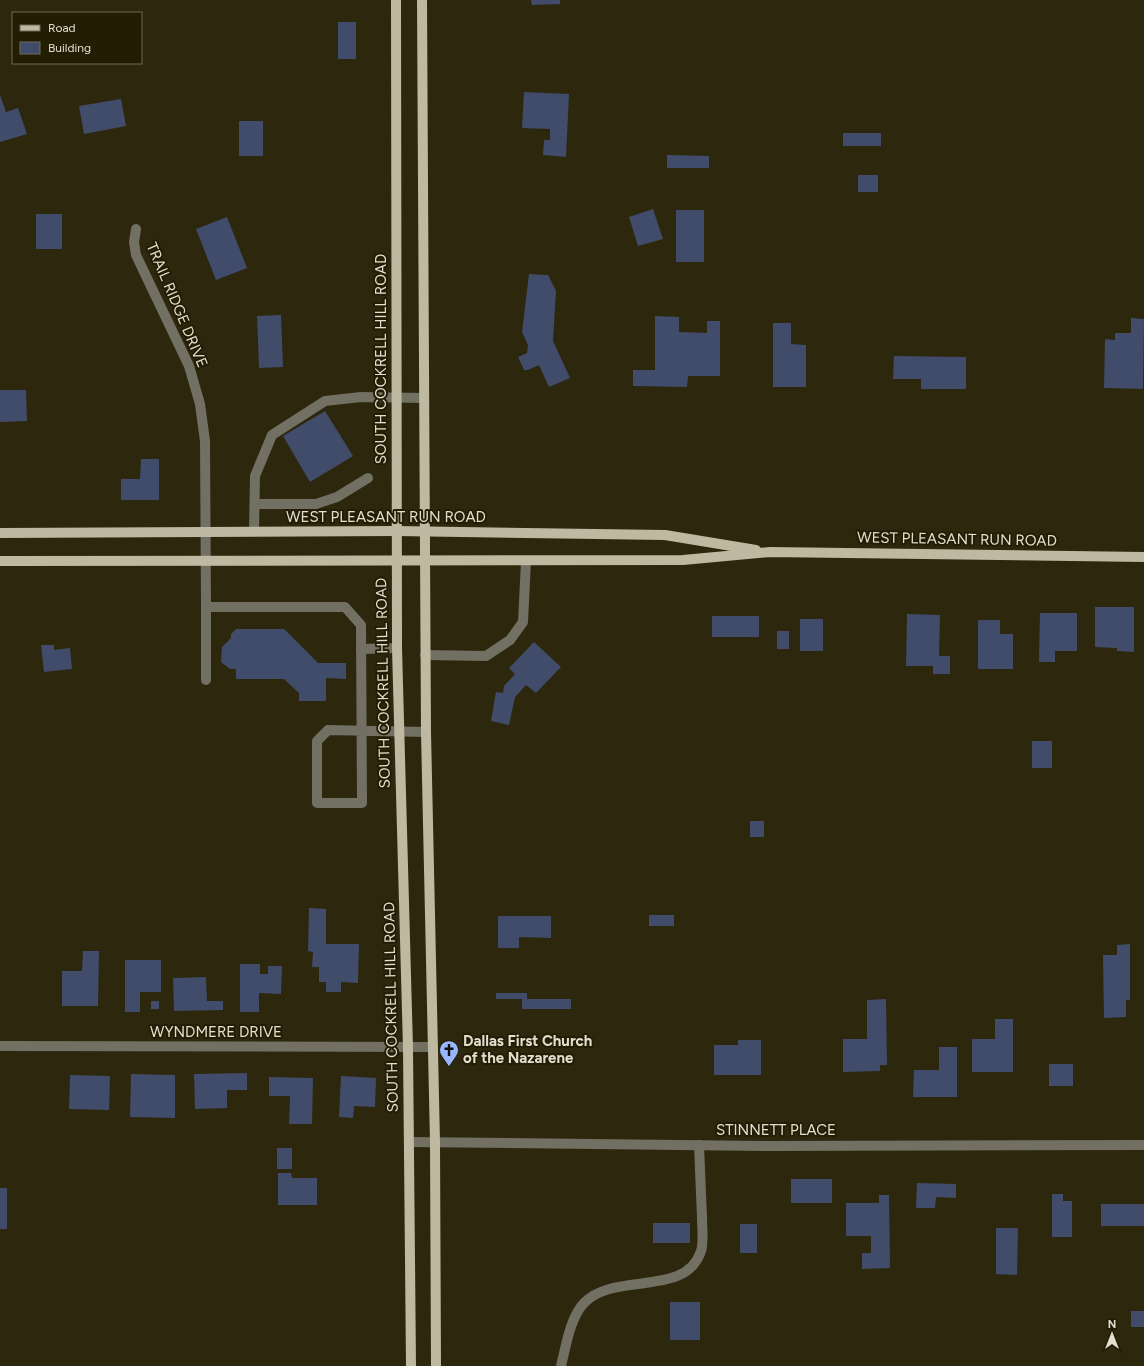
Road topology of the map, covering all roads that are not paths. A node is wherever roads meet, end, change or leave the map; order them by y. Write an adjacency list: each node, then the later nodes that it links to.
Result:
1 (396, 0): 4 (main road, SOUTH COCKRELL HILL ROAD)
2 (422, 0): 5 (main road)
3 (136, 230): 8 (street, TRAIL RIDGE DRIVE)
4 (397, 398): 5 (street); 7 (street); 11 (main road, SOUTH COCKRELL HILL ROAD)
5 (424, 398): 12 (main road)
6 (368, 478): 7 (street)
7 (255, 504): 9 (street)
8 (205, 531): 9 (main road, WEST PLEASANT RUN ROAD); 10 (main road, WEST PLEASANT RUN ROAD); 15 (street, TRAIL RIDGE DRIVE)
9 (254, 531): 11 (main road, WEST PLEASANT RUN ROAD)
10 (0, 532)
11 (396, 532): 12 (main road, WEST PLEASANT RUN ROAD); 17 (main road, SOUTH COCKRELL HILL ROAD)
12 (425, 532): 13 (main road, WEST PLEASANT RUN ROAD); 19 (main road)
13 (770, 552): 14 (main road, WEST PLEASANT RUN ROAD); 18 (main road, WEST PLEASANT RUN ROAD)
14 (1144, 556)
15 (206, 560): 16 (main road, WEST PLEASANT RUN ROAD); 17 (main road, WEST PLEASANT RUN ROAD); 20 (street, TRAIL RIDGE DRIVE)
16 (0, 561)
17 (396, 561): 19 (main road, WEST PLEASANT RUN ROAD); 21 (main road, SOUTH COCKRELL HILL ROAD)
18 (526, 561): 19 (main road, WEST PLEASANT RUN ROAD); 23 (street)
19 (425, 562): 23 (main road)
20 (206, 607): 22 (street); 24 (street, TRAIL RIDGE DRIVE)
21 (397, 648): 22 (street); 26 (main road, SOUTH COCKRELL HILL ROAD)
22 (361, 649): 25 (street)
23 (425, 656): 27 (main road)
24 (206, 680)
25 (362, 730): 25 (street); 26 (street)
26 (398, 731): 27 (street); 30 (main road, SOUTH COCKRELL HILL ROAD)
27 (426, 732): 29 (main road)
28 (0, 1046): 30 (street, WYNDMERE DRIVE)
29 (432, 1047): 30 (street, WYNDMERE DRIVE); 32 (main road)
30 (408, 1048): 31 (main road, SOUTH COCKRELL HILL ROAD)
31 (409, 1142): 32 (street, STINNETT PLACE); 35 (main road, SOUTH COCKRELL HILL ROAD)
32 (435, 1142): 33 (street, STINNETT PLACE); 36 (main road)
33 (699, 1145): 34 (street, STINNETT PLACE); 37 (street)
34 (1144, 1145)
35 (412, 1366)
36 (436, 1366)
37 (561, 1366)

